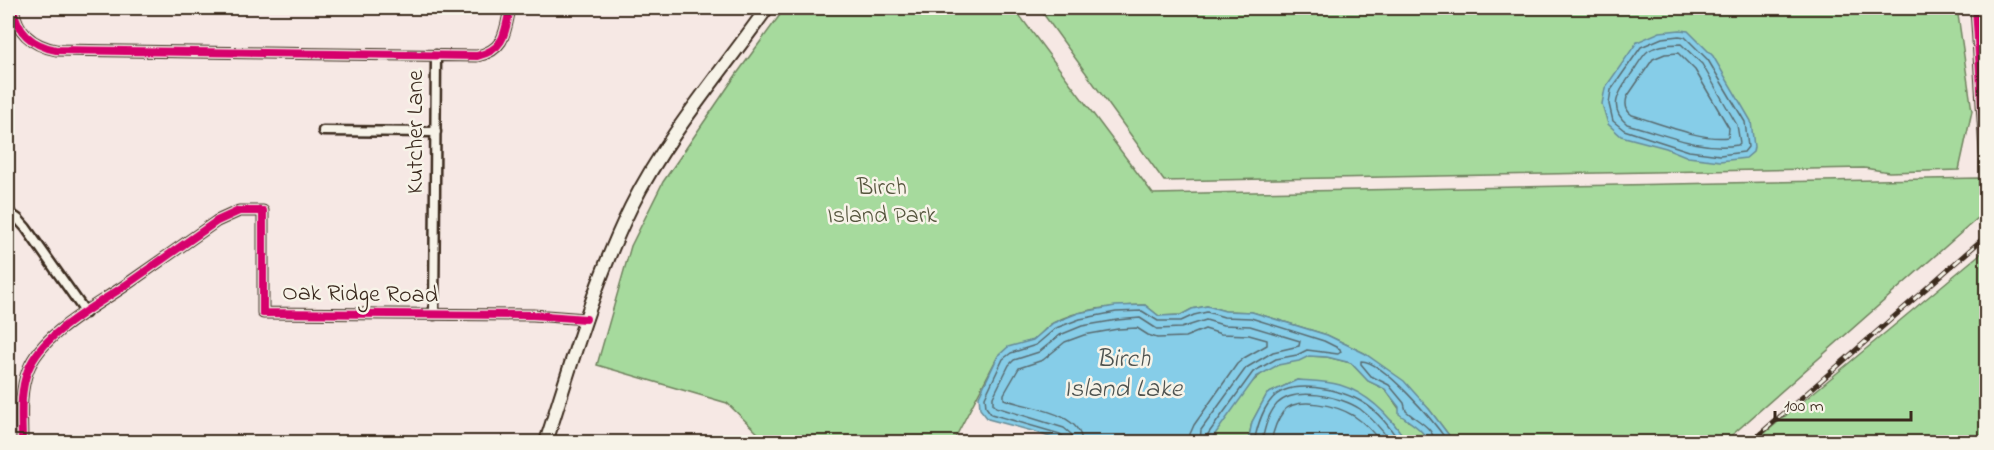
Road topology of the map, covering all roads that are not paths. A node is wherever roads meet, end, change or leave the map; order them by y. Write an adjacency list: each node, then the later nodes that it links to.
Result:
1 (13, 8): 5 (street)
2 (510, 8): 5 (street, Kutcher Lane)
3 (767, 8): 12 (main road)
4 (1976, 8): 8 (street)
5 (436, 55): 7 (street, Kutcher Lane)
6 (323, 131): 7 (street)
7 (436, 132): 11 (street, Kutcher Lane)
8 (1986, 167)
9 (8, 212): 10 (street)
10 (86, 313): 11 (street, Oak Ridge Road); 13 (street)
11 (434, 315): 12 (street, Oak Ridge Road)
12 (586, 319): 14 (main road)
13 (22, 442)
14 (546, 442)

